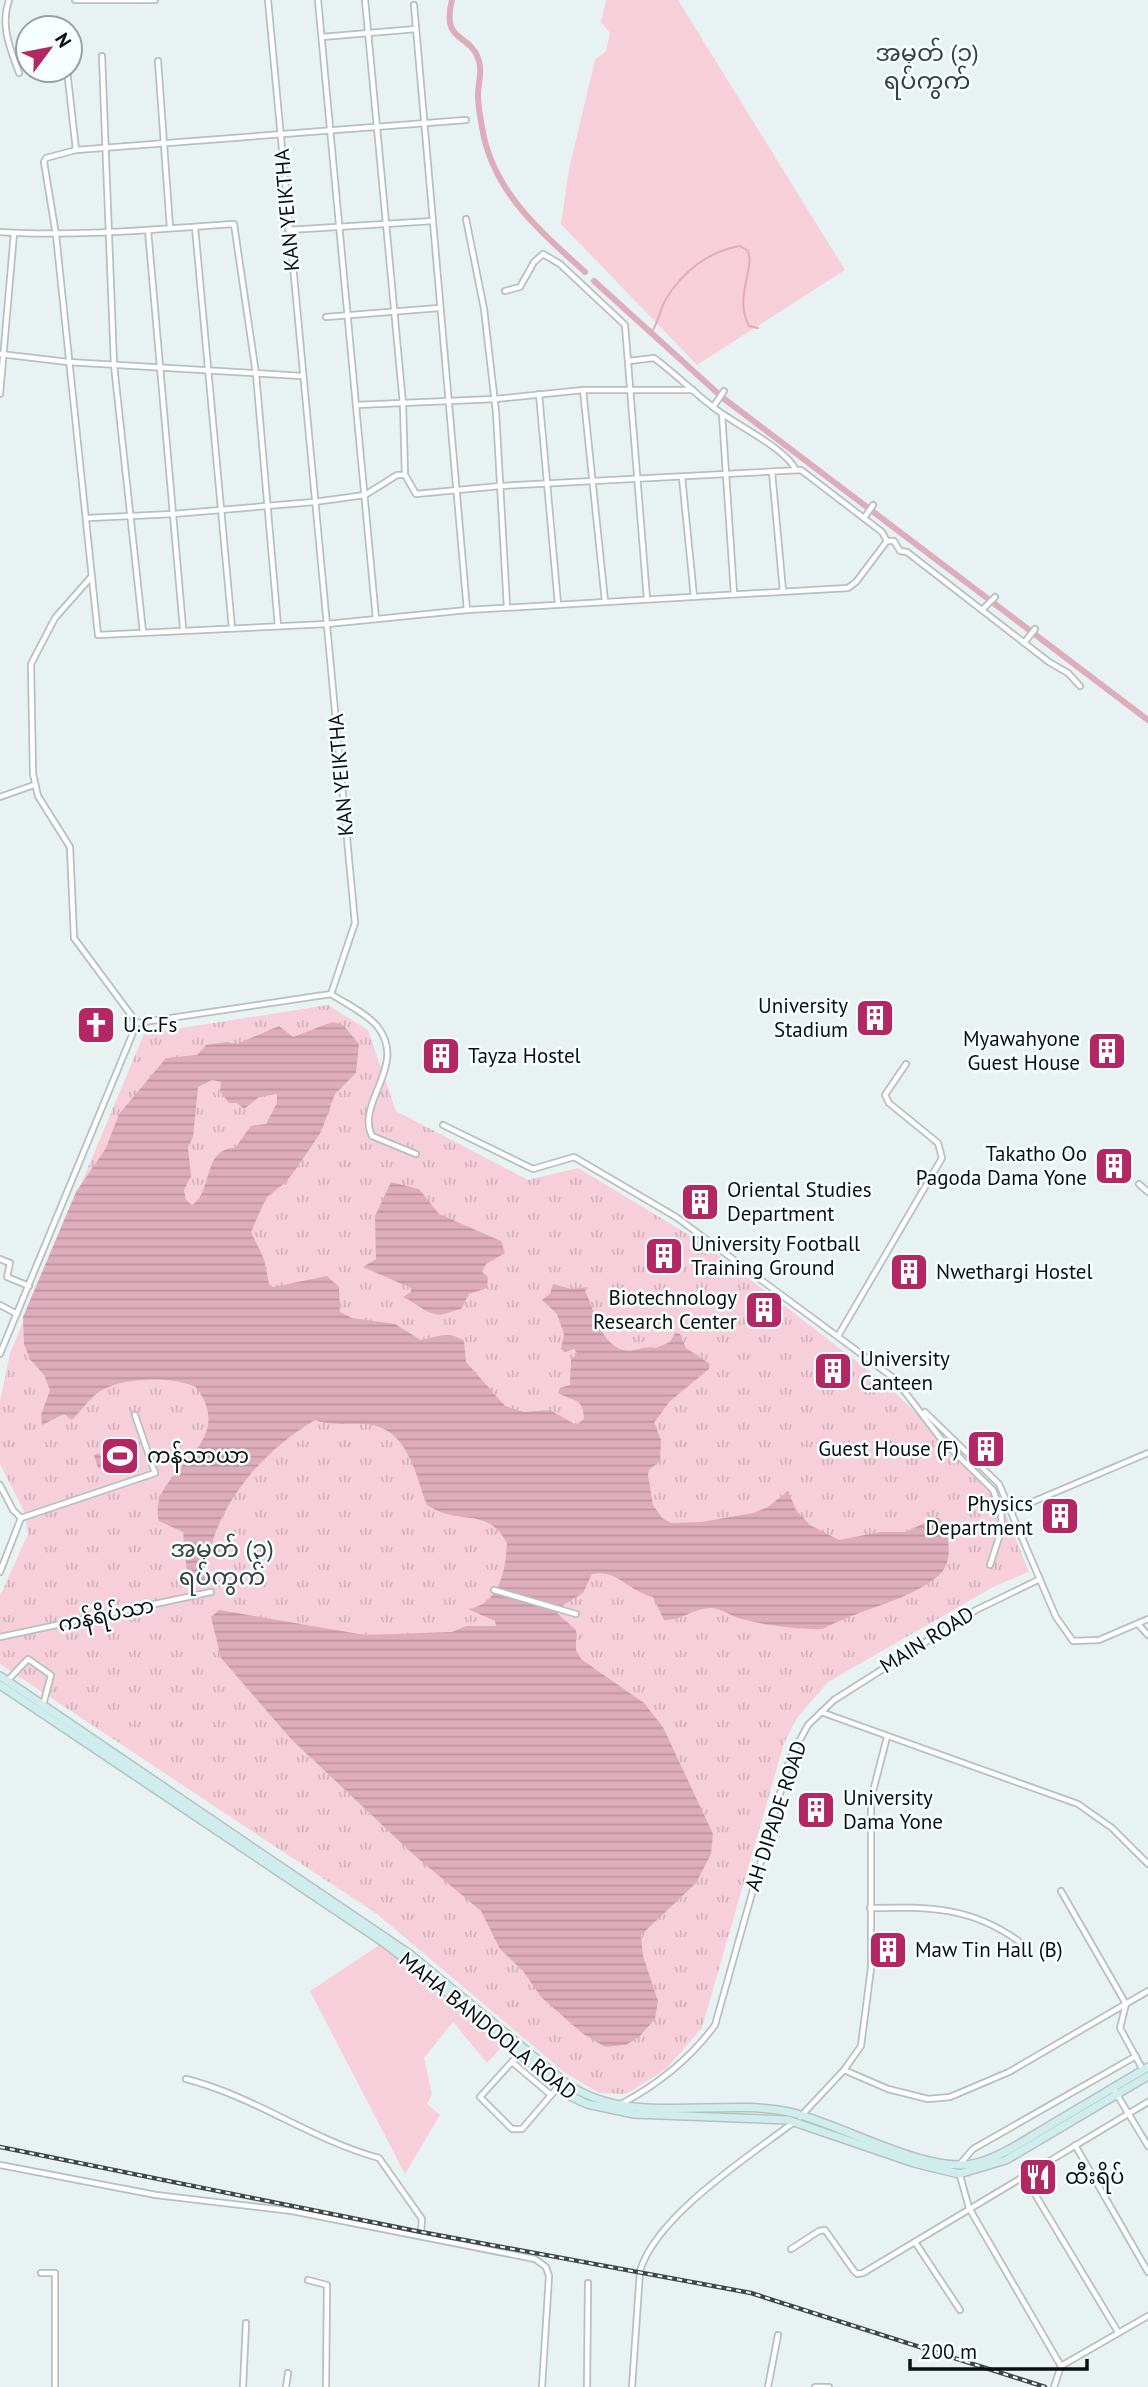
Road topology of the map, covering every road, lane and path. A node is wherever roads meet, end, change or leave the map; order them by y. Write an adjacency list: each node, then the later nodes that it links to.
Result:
1 (9, 0): 13 (street)
2 (75, 0): 3 (street)
3 (137, 0): 4 (street)
4 (155, 0)
5 (268, 0): 20 (street, KAN YEIKTHA)
6 (318, 0): 11 (street)
7 (365, 0): 10 (street)
8 (414, 5): 9 (street)
9 (416, 29): 10 (street); 17 (street)
10 (368, 32): 11 (street); 18 (street)
11 (322, 37): 19 (street)
12 (102, 56): 22 (street)
13 (14, 59)
14 (158, 61): 21 (street)
15 (68, 84): 23 (street)
16 (466, 120): 17 (street)
17 (423, 124): 18 (street); 25 (street)
18 (376, 129): 19 (street); 26 (street)
19 (329, 133): 20 (street); 29 (street)
20 (280, 135): 21 (street); 31 (street, KAN YEIKTHA)
21 (164, 144): 22 (street); 28 (street)
22 (107, 149): 23 (street); 34 (street)
23 (76, 150): 35 (street)
24 (466, 219): 55 (street)
25 (433, 222): 26 (street); 37 (street)
26 (385, 226): 29 (street); 38 (street)
27 (195, 227): 28 (street); 46 (street); 47 (street)
28 (170, 228): 30 (street)
29 (338, 229): 31 (street); 39 (street)
30 (148, 230): 34 (street); 45 (street)
31 (288, 230): 48 (street, KAN YEIKTHA)
32 (0, 232): 33 (street)
33 (14, 233): 35 (street); 41 (street)
34 (110, 234): 35 (street); 44 (street)
35 (56, 235): 43 (street)
36 (505, 291): 42 (street)
37 (439, 308): 38 (street); 56 (street)
38 (393, 312): 39 (street); 57 (street)
39 (346, 315): 40 (street); 58 (street)
40 (326, 317)
41 (2, 354): 43 (street); 53 (street)
42 (629, 361): 50 (street); 51 (street)
43 (68, 362): 44 (street); 79 (street)
44 (114, 365): 45 (street); 77 (street)
45 (161, 368): 46 (street); 76 (street)
46 (206, 371): 47 (street); 75 (street)
47 (256, 374): 48 (street); 74 (street)
48 (302, 376): 72 (street, KAN YEIKTHA)
49 (583, 390): 50 (street); 54 (street); 67 (street)
50 (631, 390): 51 (street); 66 (street)
51 (694, 390): 59 (street)
52 (724, 391): 59 (street)
53 (0, 394)
54 (538, 394): 55 (street); 69 (street)
55 (495, 399): 56 (street); 68 (street)
56 (449, 401): 57 (street); 70 (street)
57 (403, 404): 58 (street); 63 (street)
58 (356, 405): 71 (street)
59 (715, 405): 60 (street)
60 (722, 414): 61 (street); 64 (street)
61 (796, 470): 62 (street); 78 (street)
62 (772, 472): 64 (street); 82 (street)
63 (405, 475): 70 (street); 71 (street)
64 (726, 475): 65 (street); 83 (street)
65 (682, 477): 66 (street); 84 (street)
66 (638, 480): 67 (street); 86 (street)
67 (593, 482): 69 (street); 87 (street)
68 (500, 486): 69 (street); 70 (street); 89 (street)
69 (547, 486): 88 (street)
70 (457, 491): 91 (street)
71 (365, 495): 72 (street); 92 (street)
72 (314, 502): 74 (street); 93 (street, KAN YEIKTHA)
73 (873, 505): 78 (street)
74 (268, 506): 75 (street); 94 (street)
75 (222, 510): 76 (street); 96 (street)
76 (173, 514): 77 (street); 95 (street)
77 (131, 515): 79 (street); 98 (street)
78 (865, 516): 80 (street)
79 (88, 518): 81 (street)
80 (887, 541): 82 (street); 90 (street)
81 (92, 576): 98 (street); 101 (street)
82 (783, 591): 83 (street)
83 (734, 594): 84 (street)
84 (694, 597): 86 (street)
85 (995, 597): 90 (street)
86 (647, 599): 87 (street)
87 (605, 601): 88 (street)
88 (558, 604): 89 (street)
89 (507, 607): 91 (street)
90 (984, 608): 99 (street)
91 (467, 610): 92 (street)
92 (376, 619): 93 (street)
93 (327, 624): 94 (street); 103 (street, KAN YEIKTHA)
94 (278, 626): 96 (street)
95 (183, 628): 96 (street); 98 (street)
96 (232, 628)
97 (1035, 629): 99 (street)
98 (143, 632)
99 (1026, 641): 100 (street)
100 (1080, 686)
101 (34, 785): 102 (street); 104 (street)
102 (0, 797)
103 (331, 994): 104 (street); 107 (street)
104 (137, 1023): 109 (street)
105 (905, 1064): 112 (street)
106 (443, 1125): 112 (street)
107 (416, 1154)
108 (0, 1259): 109 (street)
109 (29, 1286): 111 (street)
110 (0, 1305): 111 (street)
111 (18, 1314): 113 (street)
112 (838, 1336): 114 (street)
113 (0, 1354)
114 (916, 1404): 118 (street); 120 (street)
115 (135, 1415): 119 (street)
116 (1148, 1453): 118 (street)
117 (0, 1485): 119 (street)
118 (1011, 1511): 122 (street)
119 (21, 1518): 121 (street)
120 (990, 1565)
121 (0, 1572)
122 (1040, 1579): 127 (street); 132 (street, MAIN ROAD)
123 (494, 1590): 125 (street)
124 (211, 1592): 129 (street, ကန်ရိပ်သာ)
125 (576, 1614)
126 (1148, 1619): 127 (street)
127 (1138, 1624): 128 (street)
128 (1148, 1634)
129 (0, 1637)
130 (2, 1680): 131 (main road, MAHA BANDOOLA ROAD); 131 (street); 140 (main road, MAHA BANDOOLA ROAD)
131 (43, 1705): 150 (main road, MAHA BANDOOLA ROAD)
132 (821, 1712): 133 (street); 150 (street, AH DIPADE ROAD)
133 (887, 1737): 134 (street); 136 (street)
134 (1148, 1864)
135 (1061, 1891): 139 (street)
136 (870, 1908): 137 (street); 143 (street)
137 (1021, 1943)
138 (1148, 1991): 139 (street)
139 (1126, 2004): 141 (street); 143 (street)
140 (520, 2054): 142 (street); 146 (main road, MAHA BANDOOLA ROAD)
141 (1136, 2056): 144 (street); 157 (street)
142 (512, 2062): 148 (street); 148 (street)
143 (844, 2070): 153 (street)
144 (1146, 2071): 147 (main road, MAHA BANDOOLA ROAD)
145 (186, 2079): 161 (street)
146 (558, 2086): 148 (street); 151 (main road, MAHA BANDOOLA ROAD)
147 (1115, 2091): 152 (street); 157 (main road, MAHA BANDOOLA ROAD); 158 (main road, MAHA BANDOOLA ROAD)
148 (551, 2095)
149 (1148, 2102): 152 (street)
150 (621, 2104): 151 (street, AH DIPADE ROAD); 153 (main road, MAHA BANDOOLA ROAD)
151 (610, 2110): 153 (main road, MAHA BANDOOLA ROAD)
152 (1129, 2113): 154 (street); 155 (street)
153 (799, 2118): 157 (main road, MAHA BANDOOLA ROAD); 158 (main road, MAHA BANDOOLA ROAD); 181 (street)
154 (1075, 2145): 159 (street); 164 (street)
155 (1148, 2147)
156 (0, 2165): 179 (street)
157 (959, 2165): 158 (street)
158 (959, 2174): 160 (street)
159 (1024, 2176): 160 (street); 171 (street)
160 (969, 2208): 162 (street); 173 (street)
161 (421, 2232)
162 (915, 2242): 163 (street); 168 (street)
163 (791, 2249)
164 (1148, 2272)
165 (41, 2273): 175 (street)
166 (308, 2280): 178 (street)
167 (588, 2283): 180 (street)
168 (960, 2310)
169 (1148, 2316): 171 (street)
170 (246, 2323): 176 (street)
171 (1118, 2332): 173 (street)
172 (778, 2335): 182 (street)
173 (1061, 2366): 185 (street)
174 (288, 2373): 177 (street)
175 (55, 2387)
176 (243, 2387)
177 (286, 2387)
178 (326, 2387)
179 (542, 2387)
180 (587, 2387)
181 (632, 2387)
182 (768, 2387)
183 (815, 2387): 184 (street)
184 (829, 2387)
185 (1054, 2387)

